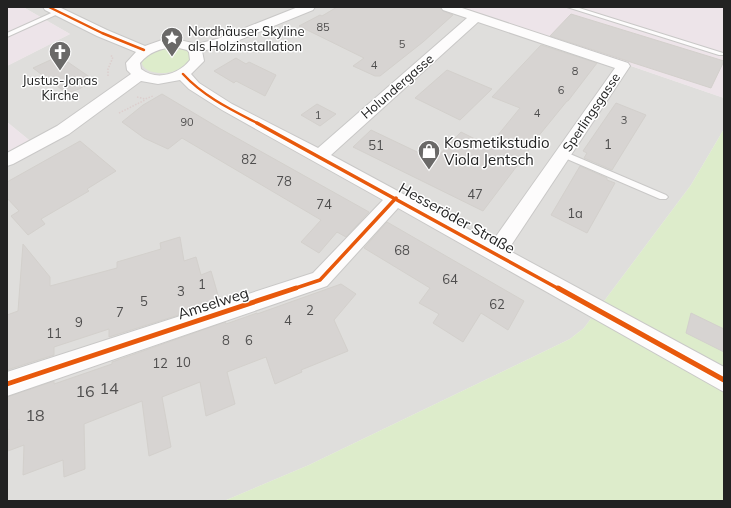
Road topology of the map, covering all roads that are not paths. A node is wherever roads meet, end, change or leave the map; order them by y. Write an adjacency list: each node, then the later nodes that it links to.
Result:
1 (308, 7): 7 (street)
2 (447, 7): 5 (street, Sperlingsgasse)
3 (570, 7): 9 (lane)
4 (53, 9): 6 (lane); 8 (street)
5 (476, 17): 12 (street, Sperlingsgasse); 13 (street, Holundergasse)
6 (7, 34)
7 (195, 49): 8 (street); 10 (street)
8 (144, 50): 11 (street)
9 (721, 54)
10 (182, 74): 11 (street); 13 (street, Hesseröder Straße)
11 (139, 75): 14 (street)
12 (563, 154): 15 (lane); 17 (street, Sperlingsgasse)
13 (319, 156): 16 (street, Hesseröder Straße)
14 (7, 160)
15 (663, 197)
16 (396, 198): 17 (street, Hesseröder Straße); 19 (street, Amselweg)
17 (495, 253): 18 (street, Hesseröder Straße)
18 (724, 380)
19 (7, 384)

